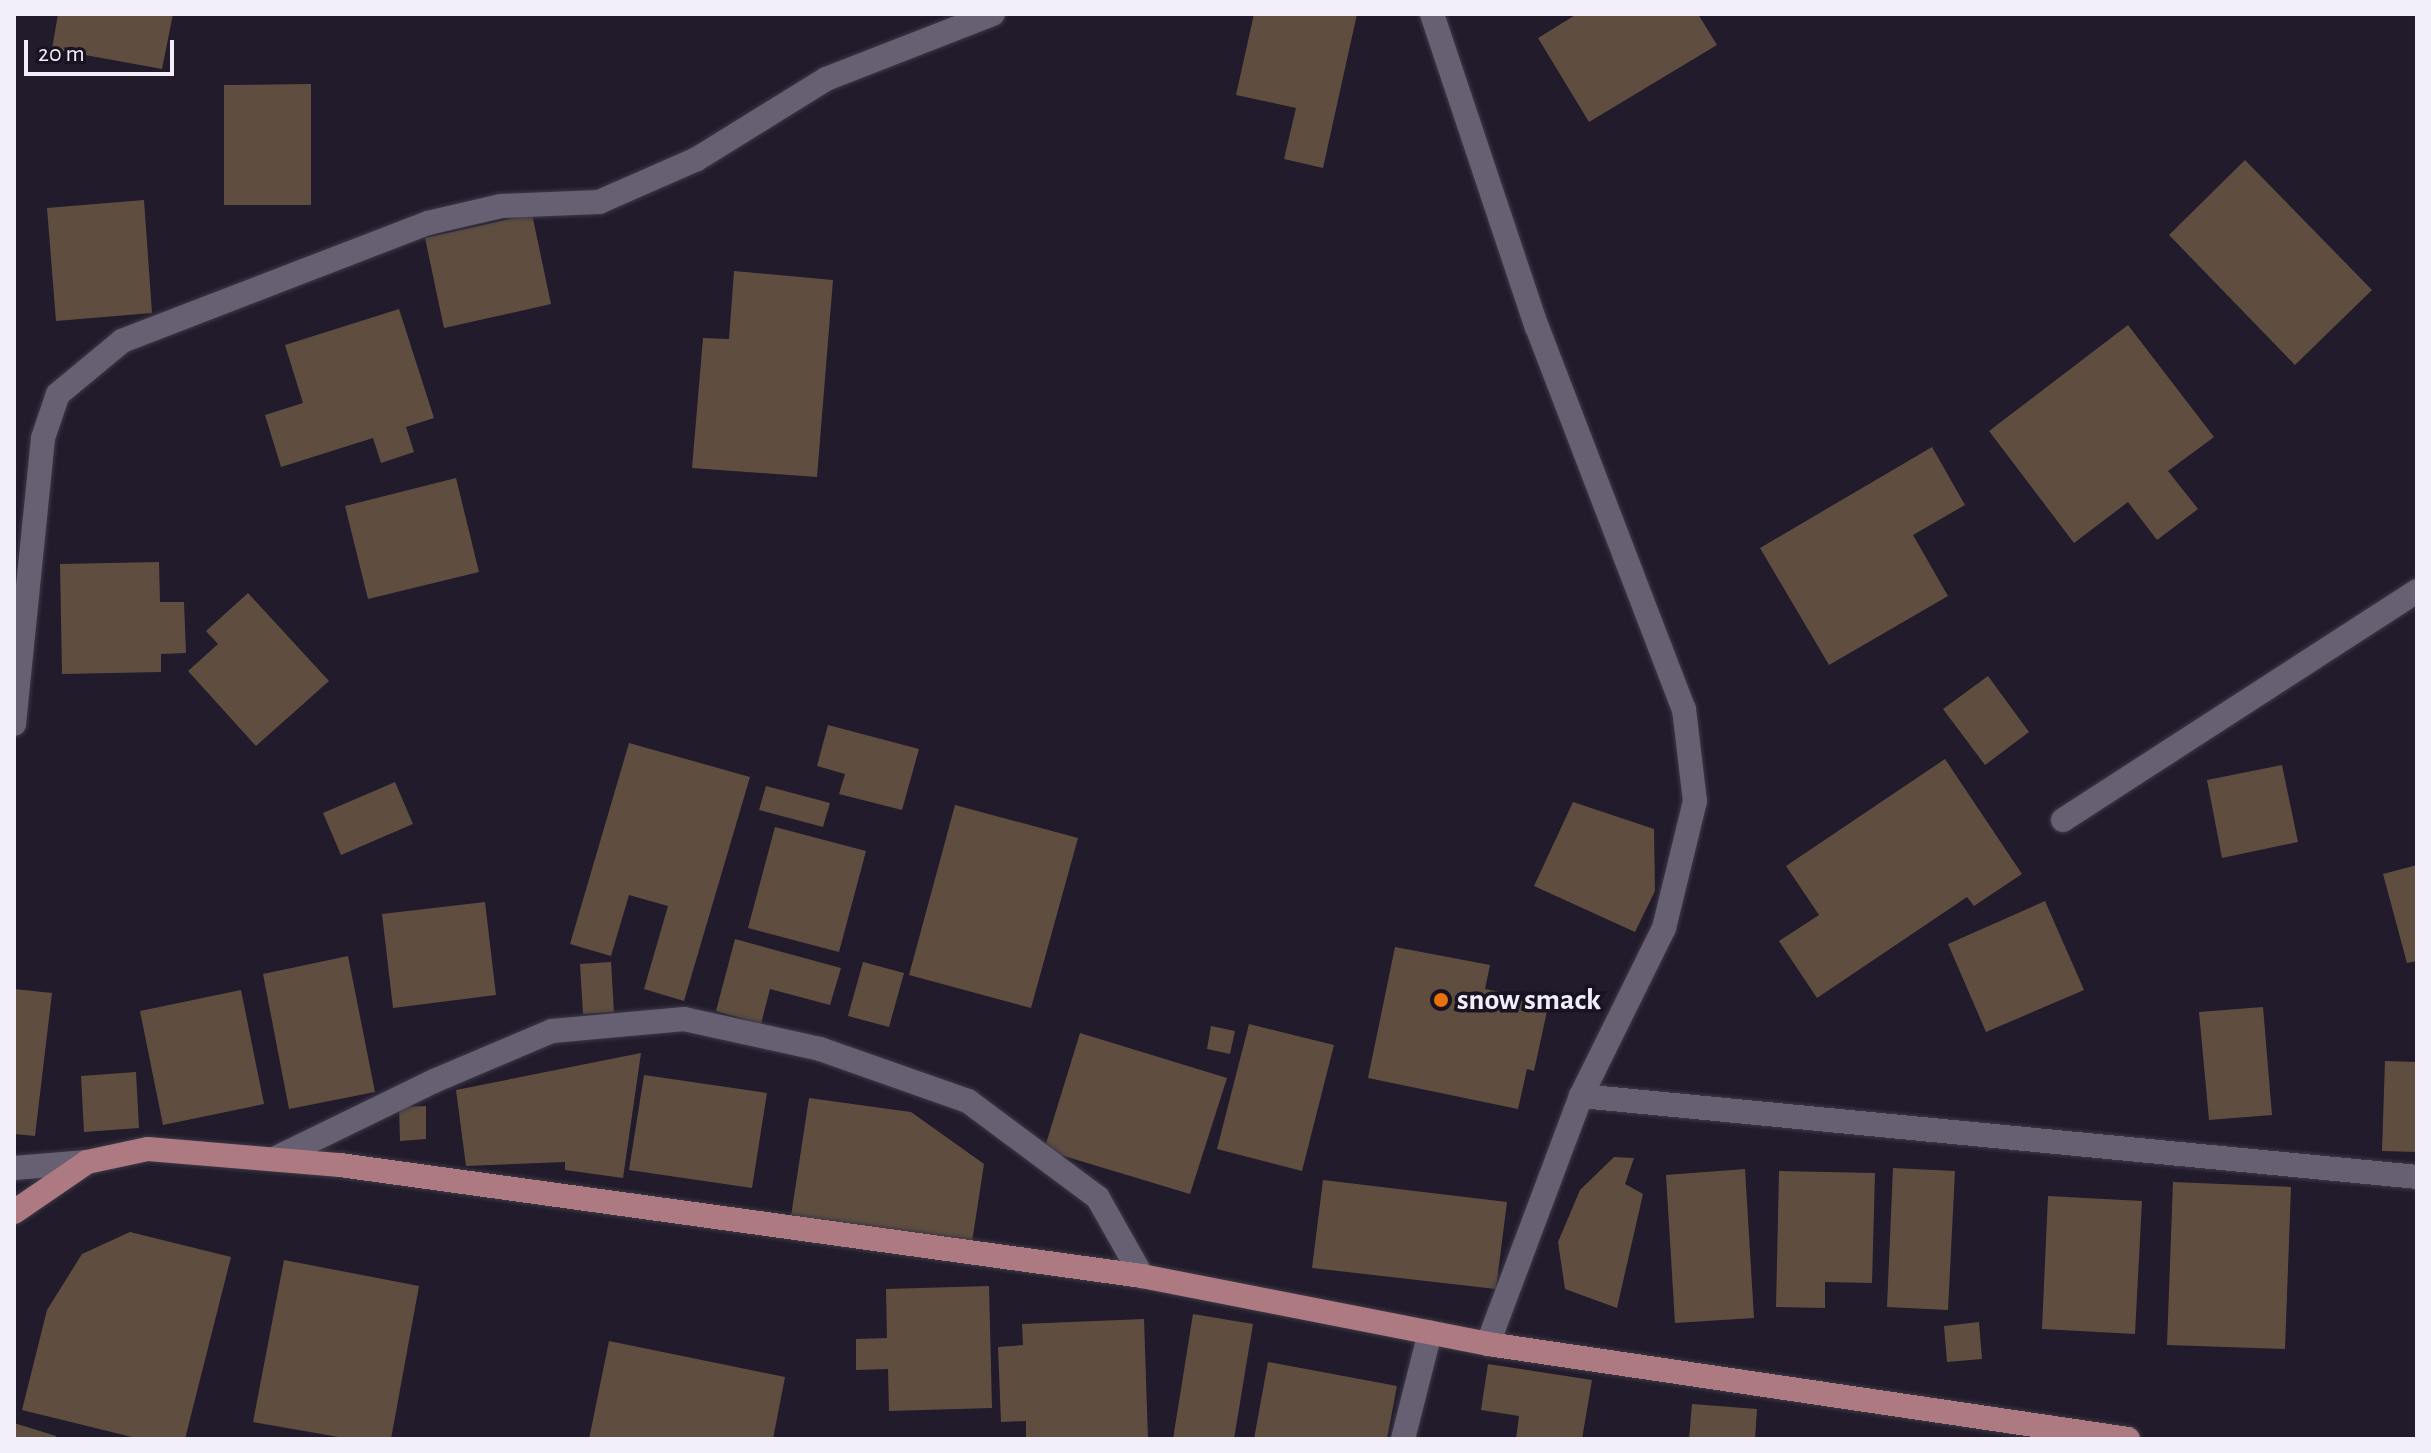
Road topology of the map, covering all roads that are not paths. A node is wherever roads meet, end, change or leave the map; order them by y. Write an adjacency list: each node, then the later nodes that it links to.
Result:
1 (993, 14): 4 (street)
2 (1432, 14): 6 (street)
3 (2417, 591): 5 (street)
4 (14, 724)
5 (2063, 820)
6 (1581, 1096): 10 (street); 14 (street)
7 (274, 1159): 8 (main road); 12 (main road); 12 (street)
8 (87, 1162): 9 (street); 11 (main road)
9 (14, 1168)
10 (2417, 1177)
11 (14, 1212)
12 (1142, 1276): 13 (main road)
13 (1430, 1332): 14 (main road); 15 (street)
14 (1488, 1344): 16 (main road)
15 (1403, 1439)
16 (2128, 1439)

